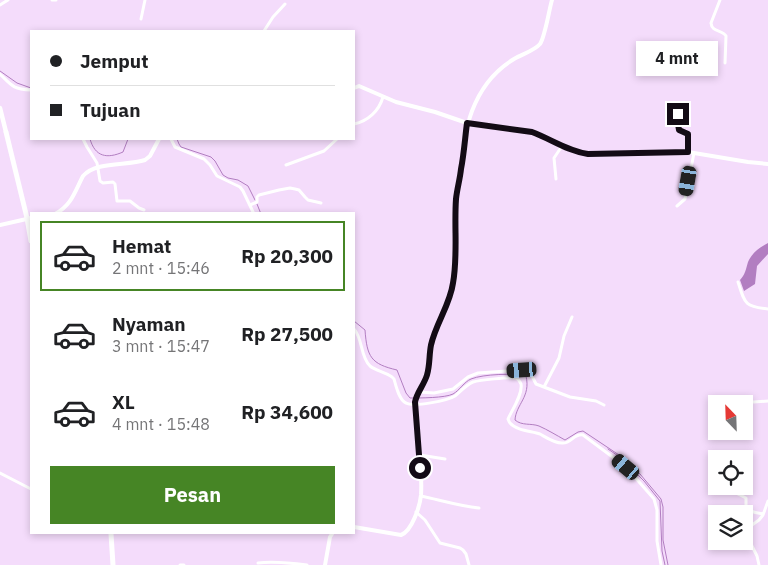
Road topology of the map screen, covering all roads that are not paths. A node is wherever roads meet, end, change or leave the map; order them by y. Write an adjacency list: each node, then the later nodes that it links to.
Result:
1 (8, 0): 6 (street)
2 (145, 0): 7 (street)
3 (552, 0): 16 (street)
4 (720, 0): 9 (street)
5 (285, 4): 8 (street)
6 (0, 5)
7 (141, 18)
8 (265, 30)
9 (725, 62)
10 (0, 74): 12 (street)
11 (355, 88): 13 (street)
12 (30, 90)
13 (384, 97): 16 (street); 17 (street)
14 (674, 106): 24 (street)
15 (0, 108): 18 (main road)
16 (467, 123): 23 (street); 45 (street)
17 (355, 124)
18 (4, 132): 38 (main road)
19 (84, 140): 28 (street)
20 (158, 140): 28 (street)
21 (172, 140): 30 (street)
22 (336, 140): 27 (street)
23 (562, 146): 24 (street); 29 (street)
24 (688, 152): 25 (street)
25 (694, 152): 26 (street); 33 (street)
26 (768, 164)
27 (286, 165)
28 (99, 167): 32 (street); 35 (street)
29 (556, 179)
30 (253, 203): 31 (street); 37 (street)
31 (321, 203)
32 (136, 206): 34 (street); 36 (street)
33 (677, 206)
34 (144, 210)
35 (59, 212)
36 (136, 212)
37 (254, 212)
38 (29, 218): 39 (street)
39 (0, 225)
40 (738, 282): 41 (street)
41 (768, 309)
42 (572, 317): 44 (street)
43 (355, 330): 48 (street)
44 (544, 387): 45 (street); 49 (street)
45 (418, 394): 48 (street)
46 (768, 401): 47 (street)
47 (753, 402)
48 (415, 403): 50 (street); 70 (street)
49 (604, 405)
50 (419, 455): 51 (street); 55 (street)
51 (445, 459)
52 (0, 473): 53 (street)
53 (30, 488)
54 (740, 495): 59 (street)
55 (421, 496): 57 (street); 58 (street)
56 (768, 501): 59 (street)
57 (479, 508)
58 (416, 512): 60 (street); 69 (street)
59 (763, 514): 71 (street)
60 (355, 527)
61 (111, 534): 65 (main road)
62 (332, 534): 68 (street)
63 (258, 563): 67 (street)
64 (184, 564): 66 (street)
65 (114, 565)
66 (180, 565)
67 (307, 565)
68 (325, 565)
69 (469, 565)
70 (661, 565)
71 (759, 565)

